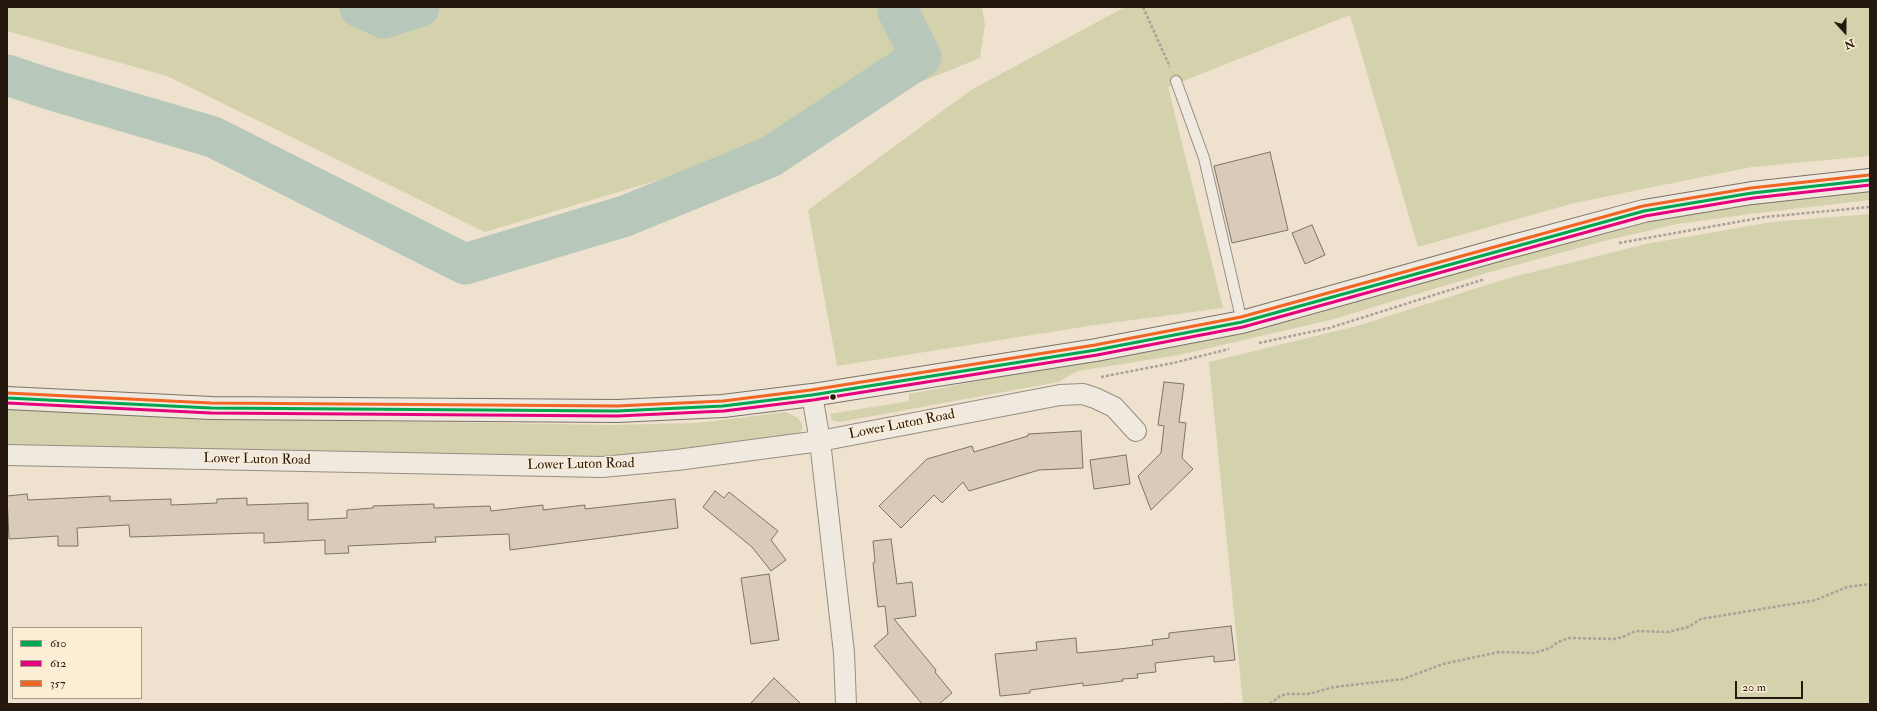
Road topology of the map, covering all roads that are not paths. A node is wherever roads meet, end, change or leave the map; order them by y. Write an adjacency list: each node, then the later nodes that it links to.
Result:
1 (1176, 81): 3 (lane)
2 (1870, 180): 3 (main road)
3 (1242, 322): 4 (main road)
4 (812, 395): 5 (main road); 7 (street)
5 (7, 398)
6 (1136, 431): 7 (street, Lower Luton Road)
7 (820, 441): 8 (street, Lower Luton Road); 9 (street)
8 (7, 455)
9 (846, 704)

